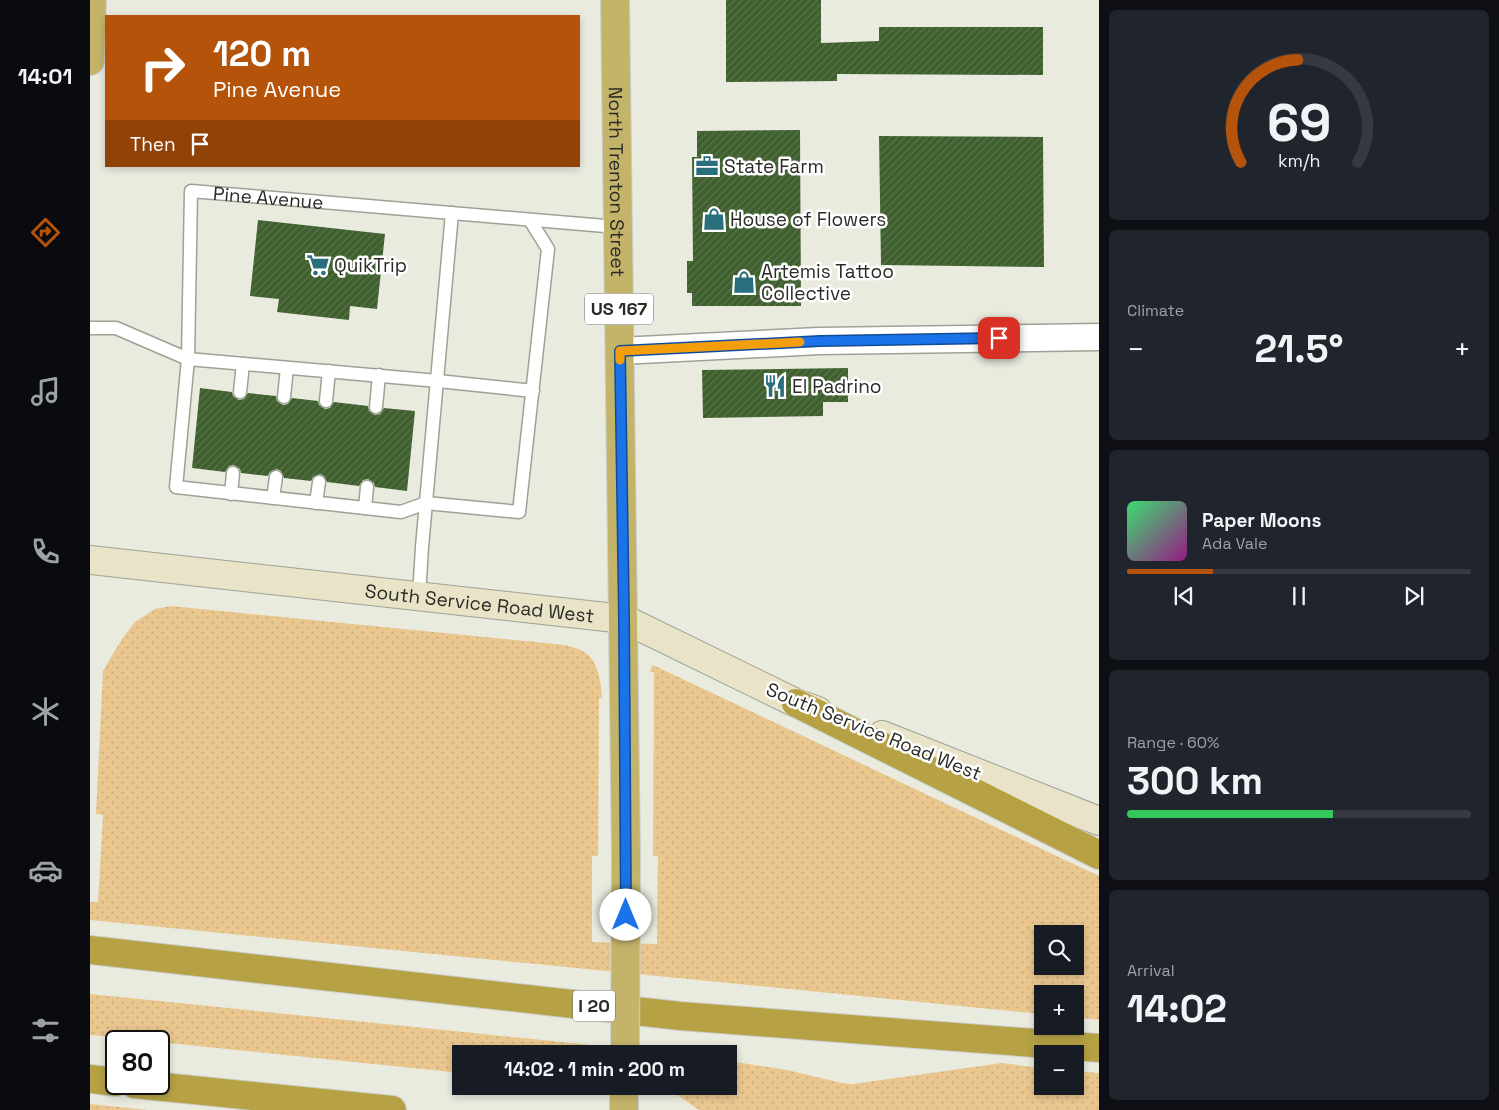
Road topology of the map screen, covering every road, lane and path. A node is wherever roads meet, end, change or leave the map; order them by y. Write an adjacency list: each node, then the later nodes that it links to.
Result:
1 (92, 0): 3 (highway)
2 (616, 0): 6 (highway, North Trenton Street / US 167)
3 (90, 61)
4 (452, 213): 5 (lane, Pine Avenue); 10 (lane, Pine Avenue); 15 (lane)
5 (530, 220): 6 (lane, Pine Avenue); 16 (lane)
6 (617, 227): 9 (highway, North Trenton Street / US 167)
7 (90, 328): 10 (lane)
8 (1099, 337): 9 (street)
9 (620, 351): 32 (highway, North Trenton Street / US 167)
10 (188, 359): 11 (lane); 25 (lane)
11 (243, 364): 12 (lane); 17 (lane)
12 (287, 368): 13 (lane); 18 (lane)
13 (328, 371): 14 (lane); 19 (lane)
14 (379, 376): 15 (lane); 20 (lane)
15 (438, 380): 16 (lane); 27 (lane)
16 (533, 391): 27 (lane)
17 (240, 392)
18 (284, 397)
19 (326, 401)
20 (376, 407)
21 (233, 472): 25 (lane)
22 (276, 477): 26 (lane)
23 (319, 482): 28 (lane)
24 (367, 487): 29 (lane)
25 (231, 494): 26 (lane)
26 (273, 498): 28 (lane)
27 (426, 502): 29 (lane); 31 (lane)
28 (316, 503): 29 (lane)
29 (365, 508)
30 (90, 560): 31 (main road, South Service Road West)
31 (419, 596): 32 (main road, South Service Road West)
32 (624, 618): 33 (main road, South Service Road West); 37 (highway, North Trenton Street, bridge)
33 (796, 703): 34 (main road, South Service Road West); 35 (highway)
34 (1099, 821)
35 (1099, 855)
36 (90, 950): 38 (highway, I 20)
37 (625, 1045)
38 (1099, 1048)
39 (90, 1079): 40 (highway)
40 (105, 1081)
41 (170, 1088): 43 (highway)
42 (624, 1095): 44 (highway)
43 (392, 1110)
44 (624, 1110)

